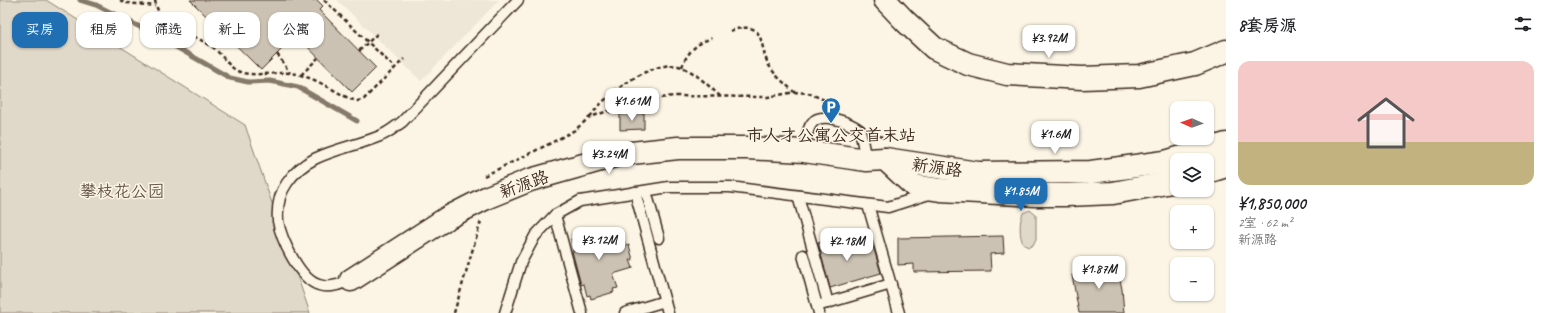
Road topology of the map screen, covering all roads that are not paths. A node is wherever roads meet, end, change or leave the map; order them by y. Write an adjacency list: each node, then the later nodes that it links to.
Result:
1 (518, 0): 18 (lane)
2 (885, 0): 3 (street)
3 (1226, 51)
4 (1226, 144): 6 (street, 新源路)
5 (804, 151): 6 (street, 新源路); 6 (lane); 18 (street, 新源路)
6 (875, 159): 10 (street, 新源路)
7 (1226, 166): 8 (street)
8 (1214, 170)
9 (1170, 181): 10 (street, 新源路)
10 (940, 190): 14 (lane)
11 (646, 191): 12 (lane); 13 (lane); 16 (lane)
12 (635, 192): 15 (lane); 20 (lane)
13 (798, 196): 14 (lane); 21 (lane)
14 (868, 205): 19 (lane)
15 (555, 215): 23 (lane); 24 (lane)
16 (659, 238)
17 (803, 255): 22 (lane)
18 (351, 280)
19 (891, 284): 21 (lane); 27 (lane)
20 (665, 302): 25 (lane); 26 (lane)
21 (828, 302): 22 (lane)
22 (818, 309)
23 (505, 313)
24 (582, 313)
25 (625, 313)
26 (668, 313)
27 (899, 313)

